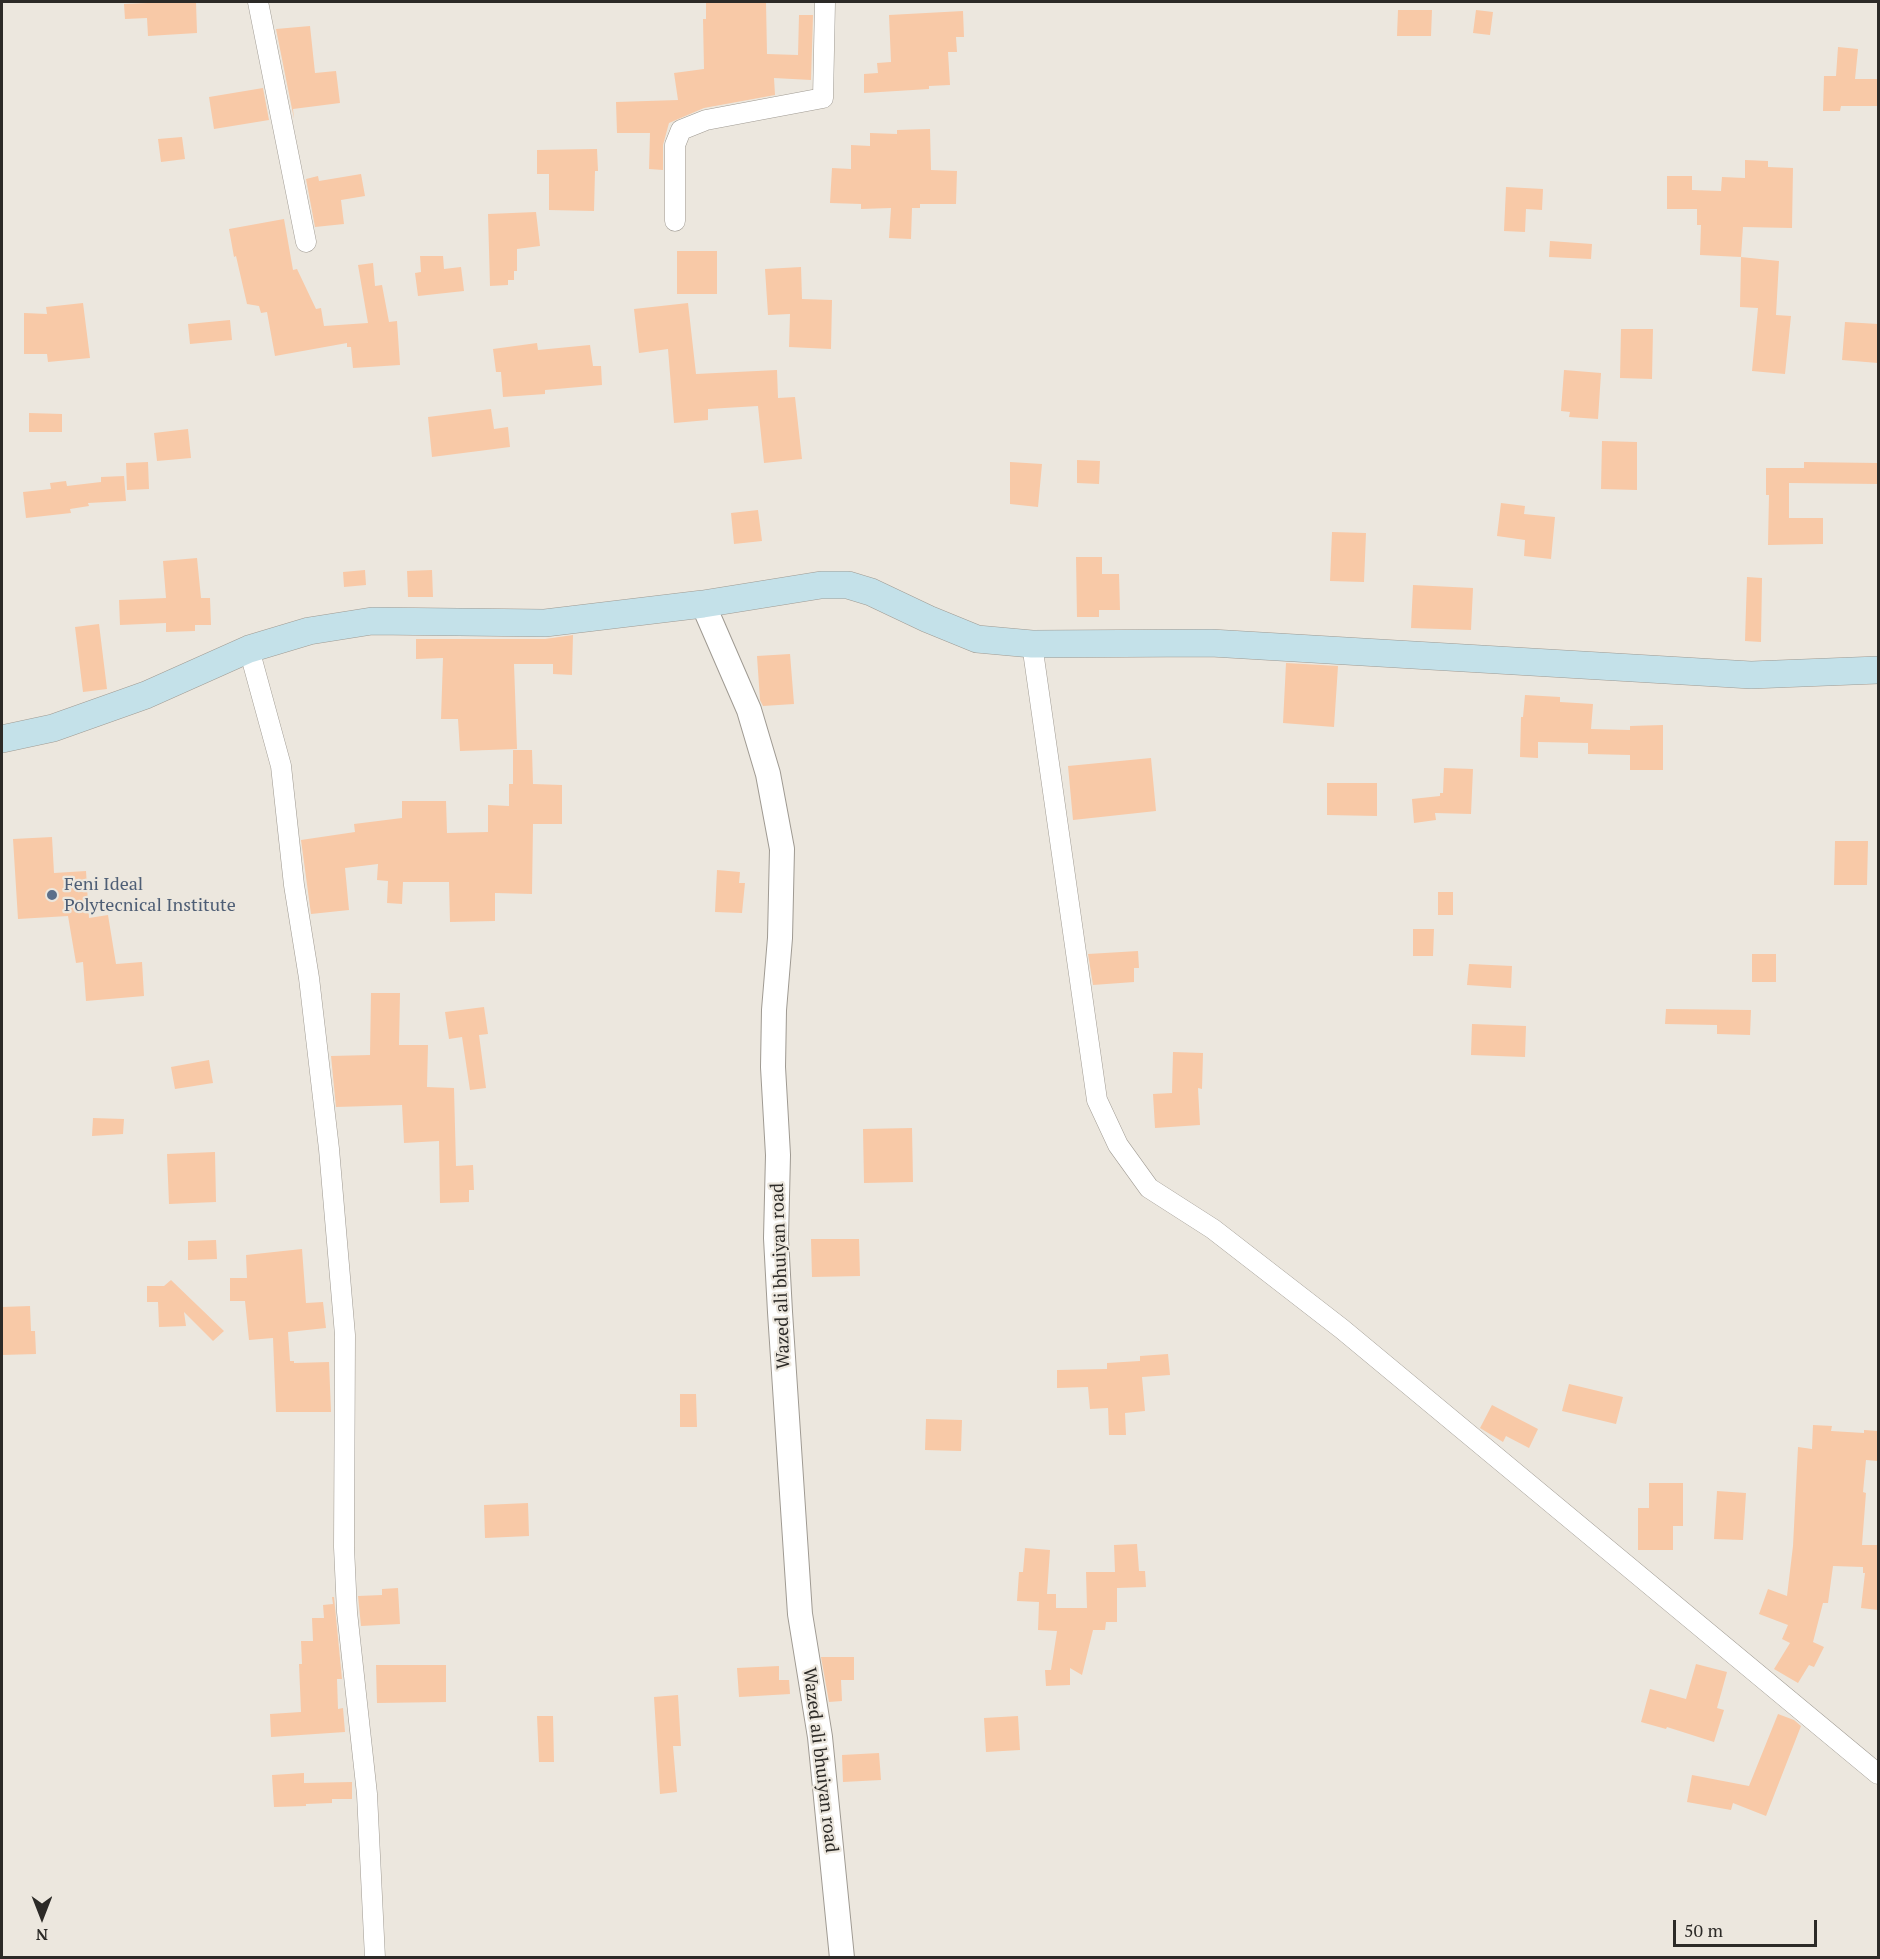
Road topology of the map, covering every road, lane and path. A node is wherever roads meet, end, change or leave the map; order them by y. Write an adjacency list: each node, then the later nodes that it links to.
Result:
1 (258, 2): 4 (street)
2 (825, 2): 3 (street)
3 (675, 221)
4 (306, 242)
5 (704, 604): 6 (main road); 7 (main road); 12 (street, Wazed ali bhuiyan road)
6 (1032, 644): 8 (main road); 10 (street)
7 (249, 649): 9 (main road); 11 (street)
8 (1878, 670)
9 (2, 739)
10 (1878, 1774)
11 (375, 1958)
12 (842, 1958)

